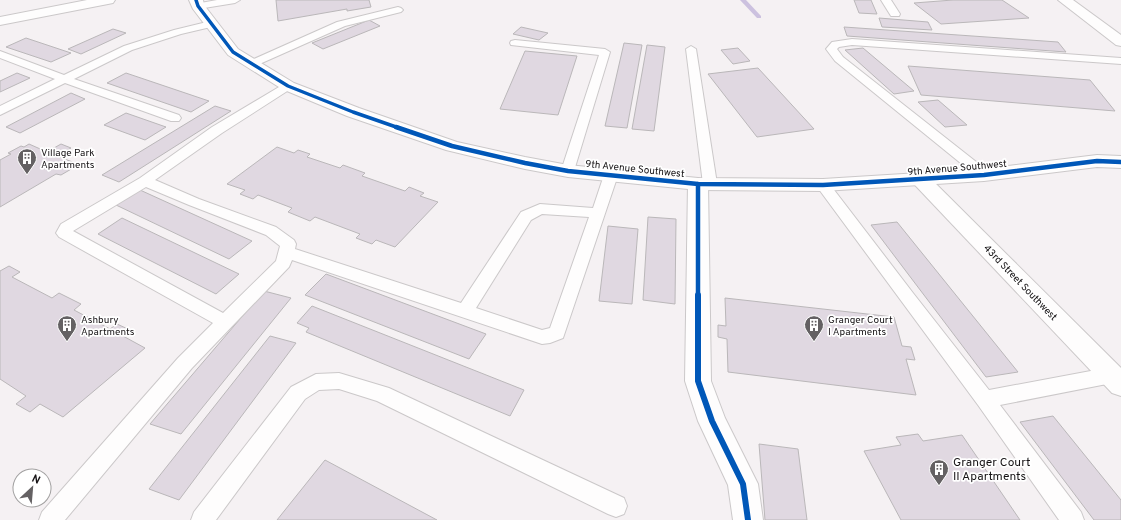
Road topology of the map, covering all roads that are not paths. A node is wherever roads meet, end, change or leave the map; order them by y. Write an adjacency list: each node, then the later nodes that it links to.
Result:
1 (108, 0): 8 (street)
2 (235, 0): 5 (lane)
3 (886, 0): 7 (lane)
4 (1065, 0): 10 (street)
5 (197, 3): 9 (street, 9th Avenue Southwest)
6 (398, 10): 15 (lane)
7 (895, 14)
8 (0, 21)
9 (211, 24): 15 (street, 9th Avenue Southwest); 16 (lane)
10 (1119, 38)
11 (515, 43): 21 (lane)
12 (691, 49): 26 (lane)
13 (0, 54): 16 (lane)
14 (1121, 61): 23 (lane)
15 (251, 64): 17 (street, 9th Avenue Southwest)
16 (64, 79): 18 (lane); 19 (lane)
17 (288, 86): 21 (street, 9th Avenue Southwest); 25 (lane)
18 (0, 111)
19 (175, 118)
20 (1121, 162): 23 (street, 9th Avenue Southwest)
21 (568, 171): 22 (street, 9th Avenue Southwest)
22 (611, 175): 26 (street, 9th Avenue Southwest); 28 (lane)
23 (984, 175): 24 (street, 9th Avenue Southwest)
24 (921, 180): 27 (street, 9th Avenue Southwest); 32 (street, 43rd Street Southwest)
25 (145, 181): 29 (lane); 31 (lane)
26 (704, 184): 27 (street, 9th Avenue Southwest); 37 (street)
27 (823, 185): 33 (lane)
28 (598, 213): 30 (lane); 30 (lane)
29 (286, 252): 30 (lane); 31 (lane)
30 (465, 312)
31 (225, 322): 35 (lane)
32 (1116, 380): 33 (lane)
33 (985, 399): 38 (lane)
34 (616, 506): 36 (lane)
35 (50, 520)
36 (202, 520)
37 (748, 520)
38 (1073, 520)

